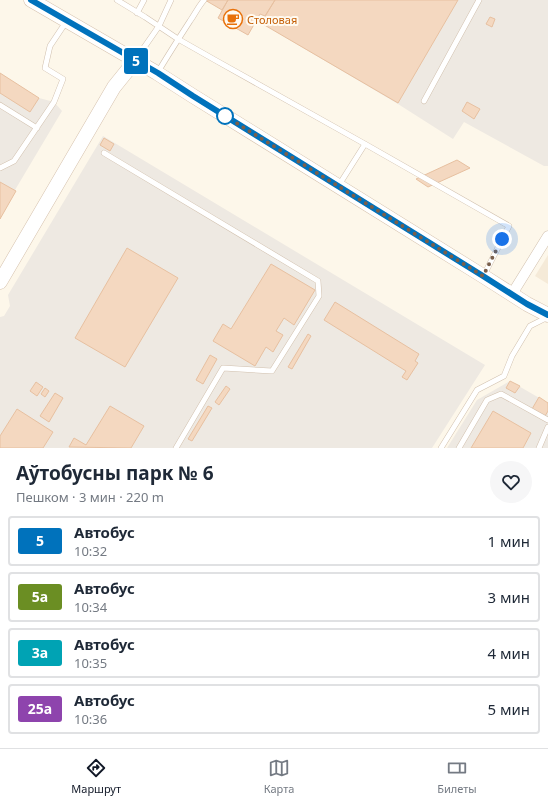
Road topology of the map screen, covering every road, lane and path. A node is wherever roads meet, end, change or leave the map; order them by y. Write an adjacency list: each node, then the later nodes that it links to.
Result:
1 (31, 0): 8 (main road)
2 (117, 0): 7 (lane)
3 (144, 0): 7 (lane)
4 (171, 0): 9 (lane)
5 (204, 0): 10 (lane)
6 (479, 0): 13 (lane)
7 (137, 13): 9 (lane)
8 (66, 21): 11 (main road); 15 (lane)
9 (158, 26): 10 (lane); 11 (lane)
10 (178, 39): 12 (lane); 16 (lane)
11 (135, 61): 12 (main road); 22 (main road)
12 (158, 73): 19 (main road)
13 (424, 101)
14 (0, 105): 15 (lane)
15 (37, 128): 18 (lane)
16 (365, 144): 19 (lane); 21 (lane)
17 (104, 153): 27 (lane)
18 (0, 168)
19 (339, 186): 21 (main road)
20 (548, 236): 23 (street)
21 (483, 276): 23 (main road)
22 (0, 282)
23 (512, 294): 24 (main road)
24 (548, 316): 28 (lane)
25 (548, 420): 29 (lane)
26 (548, 427): 30 (lane)
27 (176, 448)
28 (441, 448)
29 (459, 448)
30 (539, 448)

